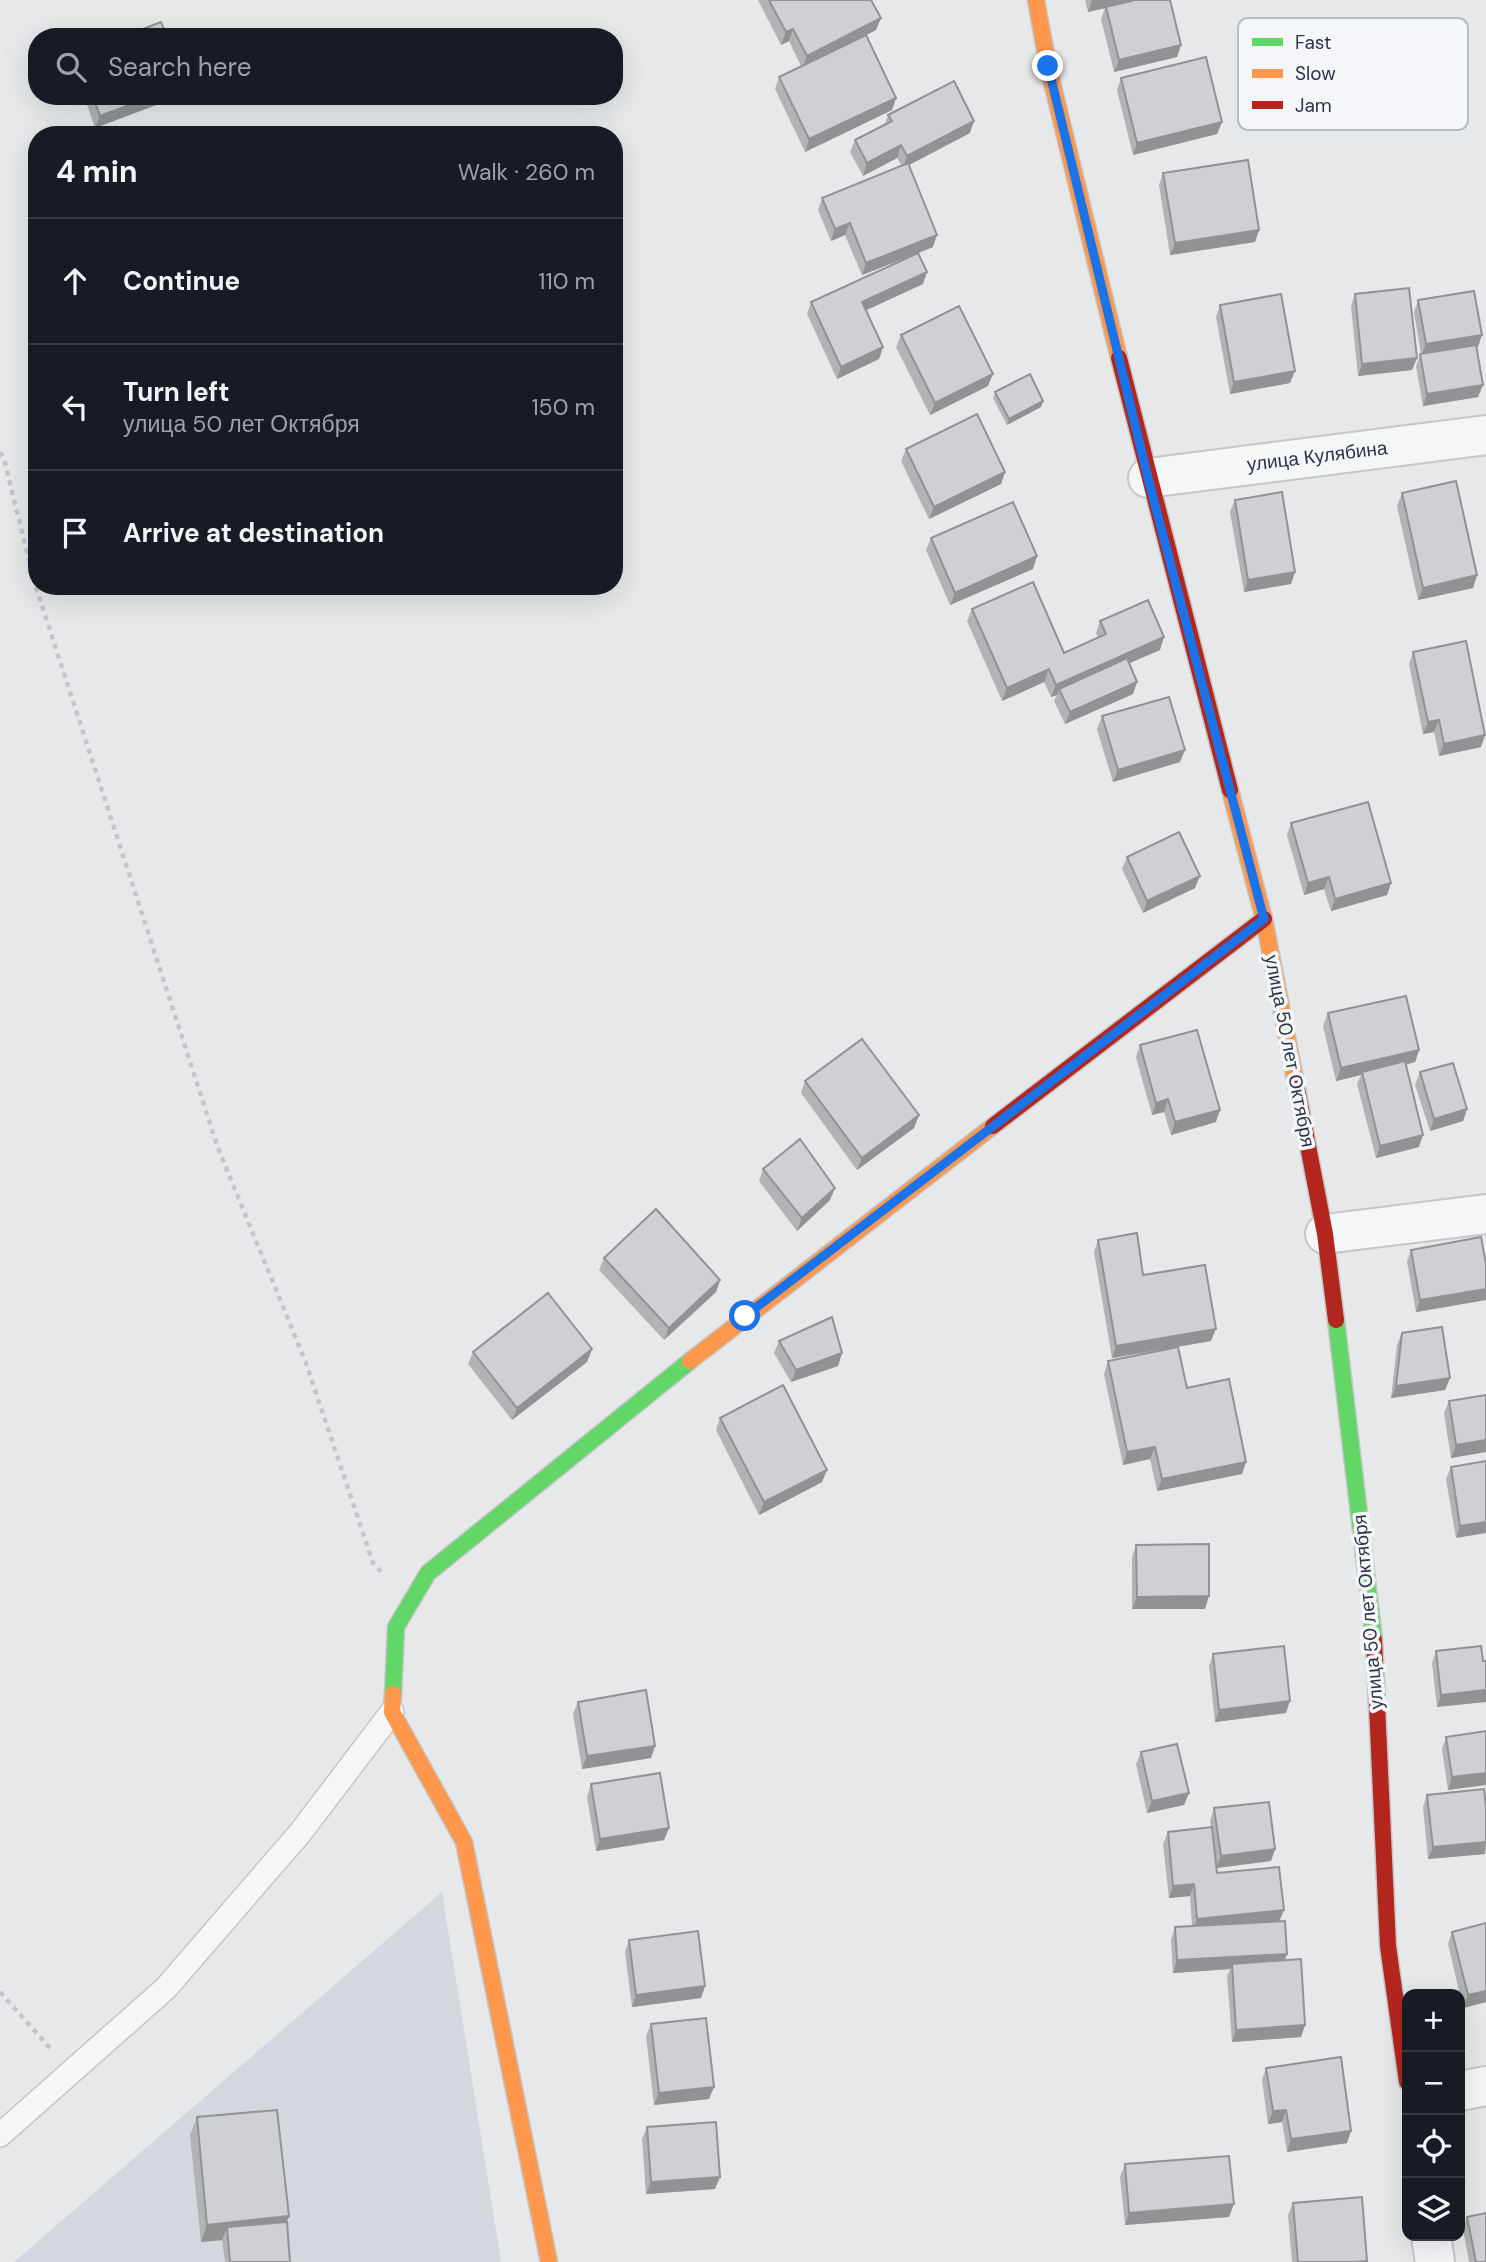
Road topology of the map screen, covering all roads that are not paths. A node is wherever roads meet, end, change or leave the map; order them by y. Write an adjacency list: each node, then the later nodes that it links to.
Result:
1 (1036, 0): 3 (street, улица 50 лет Октября)
2 (1486, 435): 3 (street, улица Кулябина)
3 (1148, 478): 4 (street, улица 50 лет Октября)
4 (1264, 919): 6 (street, улица 50 лет Октября); 7 (street)
5 (1486, 1214): 6 (street)
6 (1325, 1234): 8 (street, улица 50 лет Октября)
7 (392, 1712): 11 (lane); 13 (street)
8 (1403, 2052)
9 (1486, 2086): 10 (street)
10 (1465, 2090)
11 (0, 2135)
12 (1432, 2241): 14 (street)
13 (549, 2262)
14 (1435, 2262)

